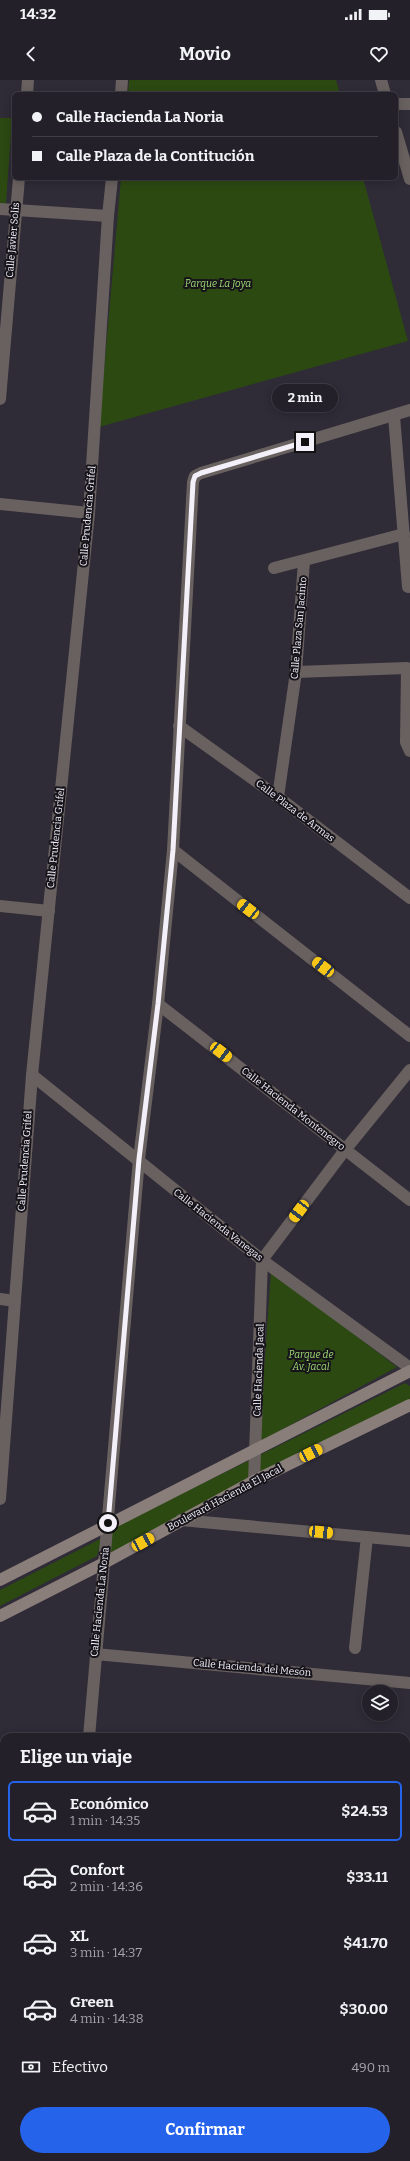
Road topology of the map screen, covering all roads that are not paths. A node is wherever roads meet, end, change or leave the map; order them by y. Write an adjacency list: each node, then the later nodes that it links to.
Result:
1 (28, 80): 4 (street)
2 (122, 80): 5 (street)
3 (381, 80): 6 (street)
4 (26, 92)
5 (121, 92)
6 (384, 92)
7 (398, 104): 8 (street)
8 (410, 104)
9 (398, 139): 12 (street)
10 (19, 180): 14 (street, Calle Javier Solís)
11 (112, 180): 15 (street, Calle Prudencia Grifel)
12 (410, 180)
13 (0, 210): 14 (street)
14 (16, 211): 15 (street); 16 (street, Calle Javier Solís)
15 (108, 216): 20 (street, Calle Prudencia Grifel)
16 (0, 399)
17 (410, 410): 18 (street)
18 (394, 416): 21 (street); 26 (street, Calle Hacienda La Noria)
19 (0, 504): 20 (street)
20 (89, 513): 32 (street, Calle Prudencia Grifel)
21 (404, 534): 22 (street); 24 (street)
22 (304, 561): 23 (street); 25 (street, Calle Plaza San Jacinto)
23 (274, 568)
24 (408, 587)
25 (296, 672): 27 (street); 28 (street, Calle Plaza San Jacinto)
26 (179, 726): 28 (street, Calle Plaza de Armas); 29 (street, Calle Hacienda La Noria)
27 (410, 751)
28 (278, 797): 30 (street, Calle Plaza de Armas)
29 (173, 850): 33 (street, Calle Hacienda La Noria); 34 (street)
30 (410, 898)
31 (0, 906): 32 (street)
32 (49, 911): 36 (street, Calle Prudencia Grifel)
33 (158, 1004): 37 (street, Calle Hacienda Montenegro); 38 (street, Calle Hacienda La Noria)
34 (410, 1036)
35 (410, 1070): 37 (street)
36 (32, 1075): 38 (street, Calle Hacienda Vanegas); 42 (street, Calle Prudencia Grifel)
37 (346, 1150): 39 (street, Calle Hacienda Montenegro); 40 (street)
38 (139, 1159): 40 (street, Calle Hacienda Vanegas); 49 (street, Calle Hacienda La Noria)
39 (410, 1200)
40 (262, 1260): 43 (street, Calle Hacienda Vanegas); 45 (street, Calle Hacienda Jacal)
41 (0, 1299): 42 (street)
42 (15, 1301): 47 (street, Calle Prudencia Grifel)
43 (410, 1369): 45 (main road)
44 (410, 1405): 46 (main road, Boulevard Hacienda El Jacal)
45 (256, 1448): 46 (street, Calle Hacienda Jacal); 49 (main road)
46 (254, 1481): 48 (main road, Boulevard Hacienda El Jacal)
47 (0, 1499)
48 (181, 1520): 50 (street); 52 (main road, Boulevard Hacienda El Jacal)
49 (108, 1523): 52 (street, Calle Hacienda La Noria); 53 (main road)
50 (367, 1536): 51 (street); 55 (street)
51 (410, 1541)
52 (104, 1563): 54 (main road, Boulevard Hacienda El Jacal); 56 (street, Calle Hacienda La Noria)
53 (0, 1580)
54 (0, 1616)
55 (355, 1648)
56 (95, 1654): 57 (street, Calle Hacienda del Mesón); 58 (street, Calle Hacienda La Noria)
57 (410, 1682)
58 (89, 1733)

